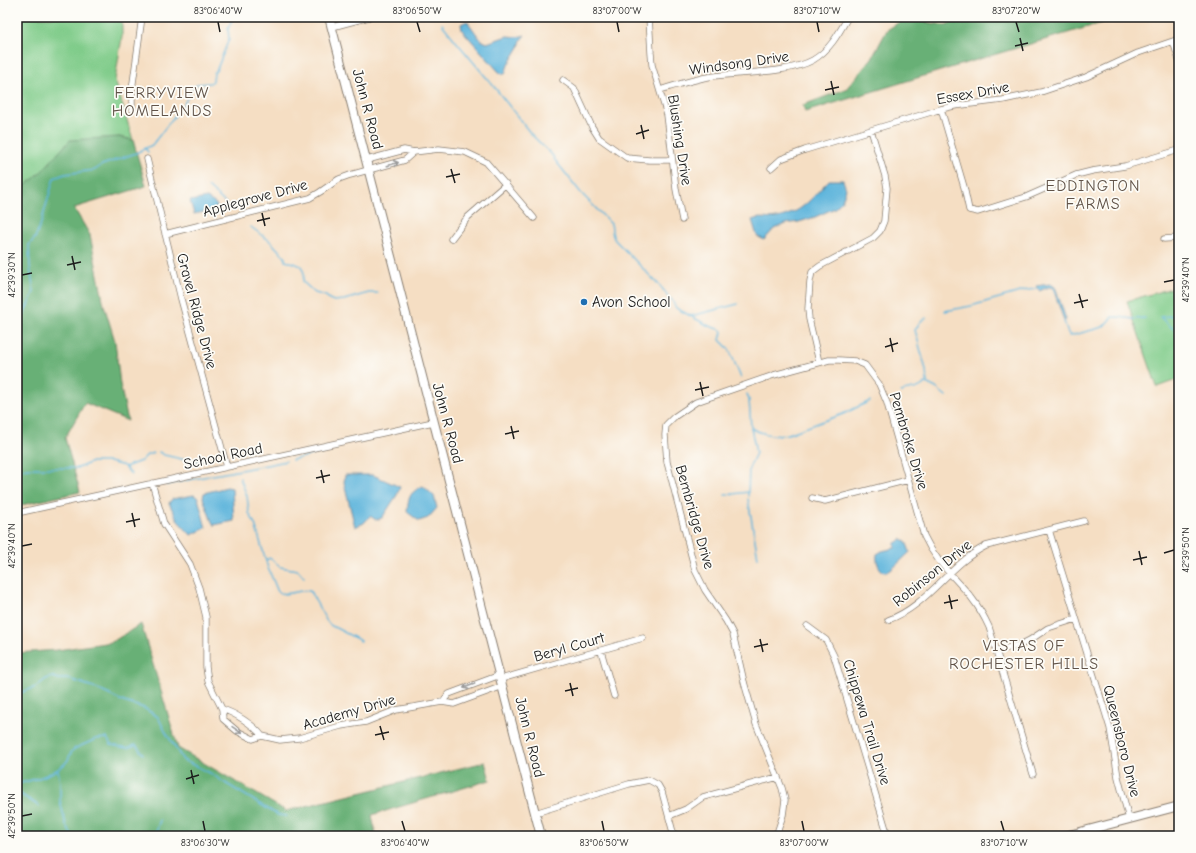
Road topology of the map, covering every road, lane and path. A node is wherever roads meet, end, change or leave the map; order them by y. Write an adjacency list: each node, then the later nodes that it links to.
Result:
1 (142, 17): 12 (street)
2 (329, 17): 6 (main road, John R Road)
3 (369, 17): 6 (street)
4 (649, 17): 11 (street, Blushing Drive)
5 (848, 17): 11 (street, Windsong Drive)
6 (332, 27): 18 (main road, John R Road)
7 (1179, 39): 8 (street, Essex Drive)
8 (1173, 41): 9 (street); 13 (street, Essex Drive)
9 (1179, 60)
10 (563, 80): 19 (street)
11 (660, 90): 19 (street, Blushing Drive)
12 (132, 109)
13 (941, 109): 14 (street, Essex Drive); 15 (street)
14 (871, 130): 20 (street, Essex Drive); 29 (street)
15 (1179, 150)
16 (414, 152): 18 (street); 21 (street, Applegrove Drive, one-way to 16); 22 (street)
17 (147, 159): 25 (street, Gravel Ridge Drive)
18 (367, 160): 21 (main road, John R Road)
19 (672, 160): 24 (street, Blushing Drive)
20 (771, 168)
21 (370, 171): 25 (street, Applegrove Drive); 30 (main road, John R Road)
22 (506, 184): 23 (street); 27 (street)
23 (534, 218)
24 (682, 220)
25 (165, 234): 31 (street, Gravel Ridge Drive)
26 (1179, 238): 28 (street)
27 (451, 239)
28 (1164, 239)
29 (819, 362): 32 (street, Pembroke Drive); 51 (street, Bembridge Drive)
30 (433, 422): 31 (street, School Road); 45 (main road, John R Road)
31 (227, 467): 33 (street, School Road)
32 (908, 480): 34 (street); 38 (street, Pembroke Drive)
33 (152, 483): 35 (street, School Road); 48 (street, Academy Drive)
34 (812, 498)
35 (17, 513)
36 (1084, 521): 37 (street, Robinson Drive)
37 (1049, 530): 38 (street, Robinson Drive); 39 (street, Queensboro Drive)
38 (950, 574): 40 (street, Robinson Drive); 44 (street, Pembroke Drive)
39 (1076, 619): 44 (street); 55 (street, Queensboro Drive)
40 (888, 620)
41 (806, 626): 59 (street, Chippewa Trail Drive)
42 (643, 638): 43 (street, Beryl Court)
43 (601, 651): 45 (street, Beryl Court); 46 (street)
44 (997, 651): 50 (street, Pembroke Drive)
45 (502, 680): 47 (street, Academy Drive, one-way to 47); 47 (street, Academy Drive); 53 (main road, John R Road)
46 (614, 696)
47 (442, 702): 49 (street, Academy Drive)
48 (222, 709): 49 (street); 49 (street, Academy Drive, one-way to 49)
49 (262, 736)
50 (1034, 774)
51 (778, 777): 54 (street); 58 (street, Bembridge Drive)
52 (1179, 806): 55 (main road)
53 (535, 813): 54 (street); 56 (main road, John R Road)
54 (669, 816): 57 (street)
55 (1130, 819): 60 (main road)
56 (541, 836)
57 (674, 836)
58 (776, 836)
59 (888, 836)
60 (1065, 836)

